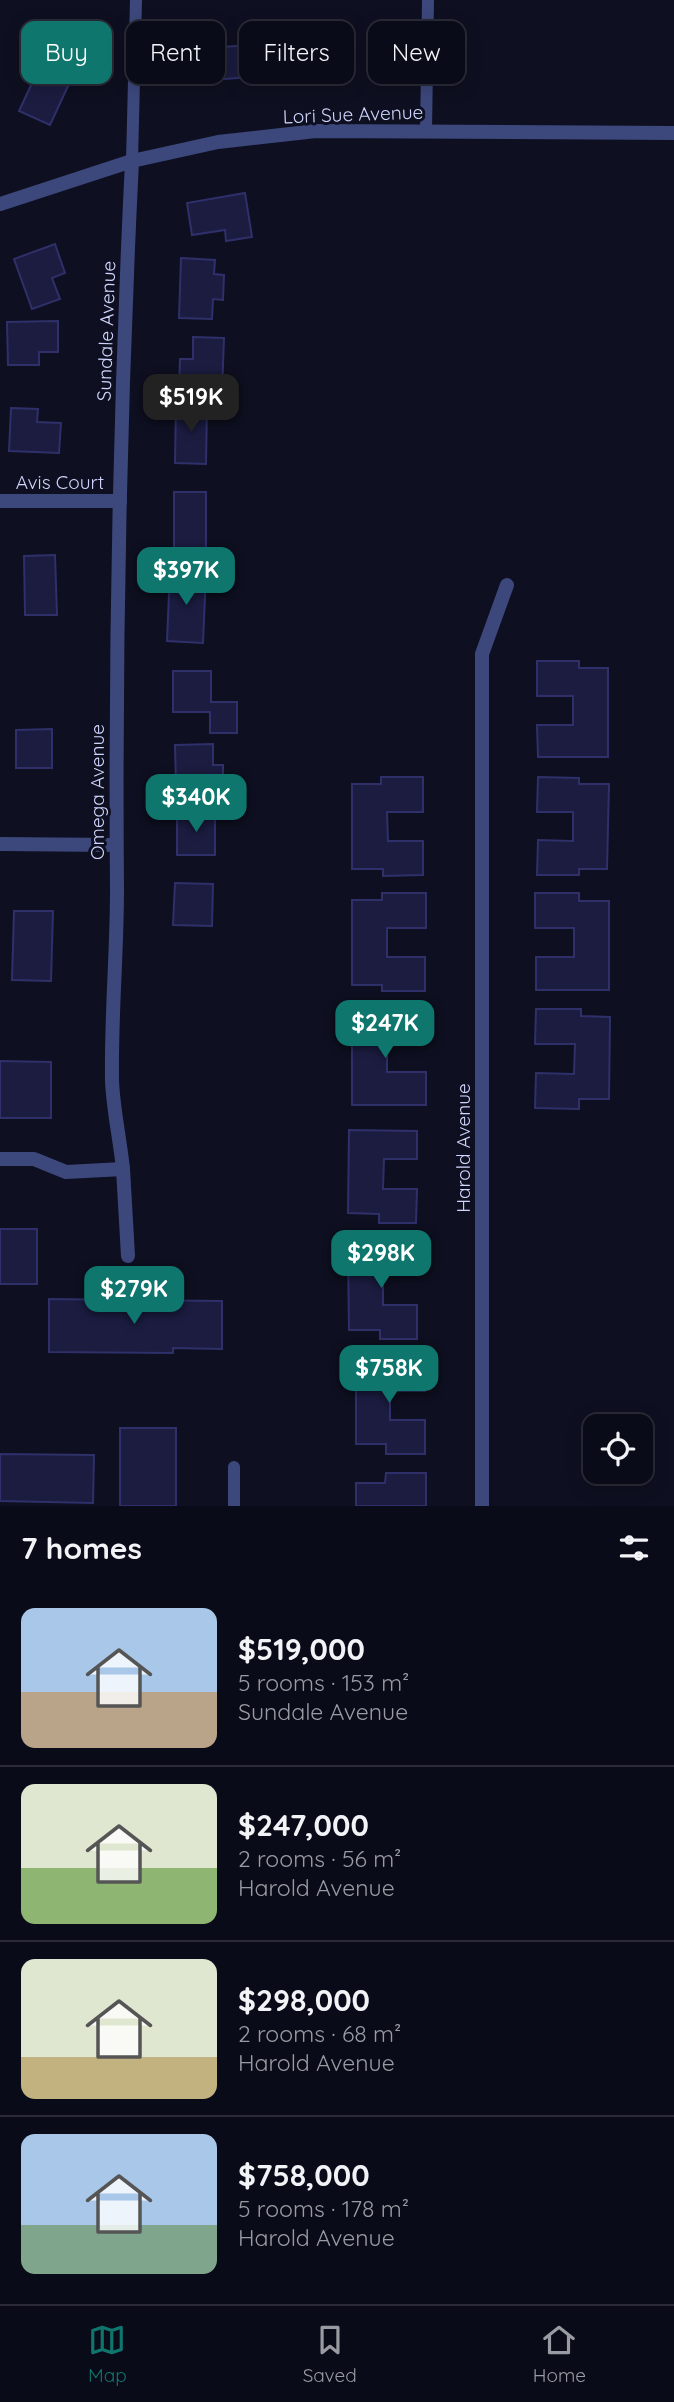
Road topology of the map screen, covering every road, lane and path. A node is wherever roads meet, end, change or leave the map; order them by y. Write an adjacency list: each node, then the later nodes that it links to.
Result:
1 (136, 0): 5 (lane)
2 (428, 0): 3 (lane)
3 (426, 131): 4 (street, Lori Sue Avenue); 5 (street, Lori Sue Avenue)
4 (674, 133)
5 (132, 161): 6 (street, Lori Sue Avenue); 8 (street, Sundale Avenue)
6 (0, 204)
7 (0, 501): 8 (street, Avis Court)
8 (120, 501): 11 (street, Omega Avenue)
9 (507, 585): 17 (street, Harold Avenue)
10 (0, 845): 11 (street)
11 (116, 845): 13 (street, Omega Avenue)
12 (0, 1159): 13 (street)
13 (123, 1168): 14 (street, Omega Avenue)
14 (128, 1256)
15 (234, 1467): 16 (lane)
16 (234, 1506)
17 (482, 1506)

